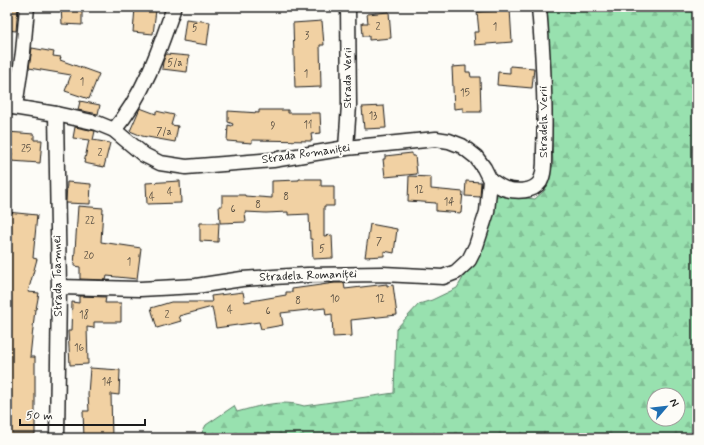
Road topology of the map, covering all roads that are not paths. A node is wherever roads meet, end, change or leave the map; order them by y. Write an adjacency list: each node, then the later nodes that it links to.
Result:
1 (27, 7): 5 (street)
2 (348, 7): 8 (street, Strada Verii)
3 (539, 7): 9 (street, Stradela Verii)
4 (173, 10): 7 (street)
5 (11, 106): 6 (street, Strada Romaniței)
6 (56, 114): 7 (street, Strada Romaniței); 10 (street, Strada Toamnei)
7 (114, 130): 8 (street, Strada Romaniței)
8 (346, 148): 9 (street, Strada Romaniței)
9 (490, 180): 10 (street, Stradela Romaniței)
10 (59, 287): 11 (street, Strada Toamnei)
11 (57, 438)

